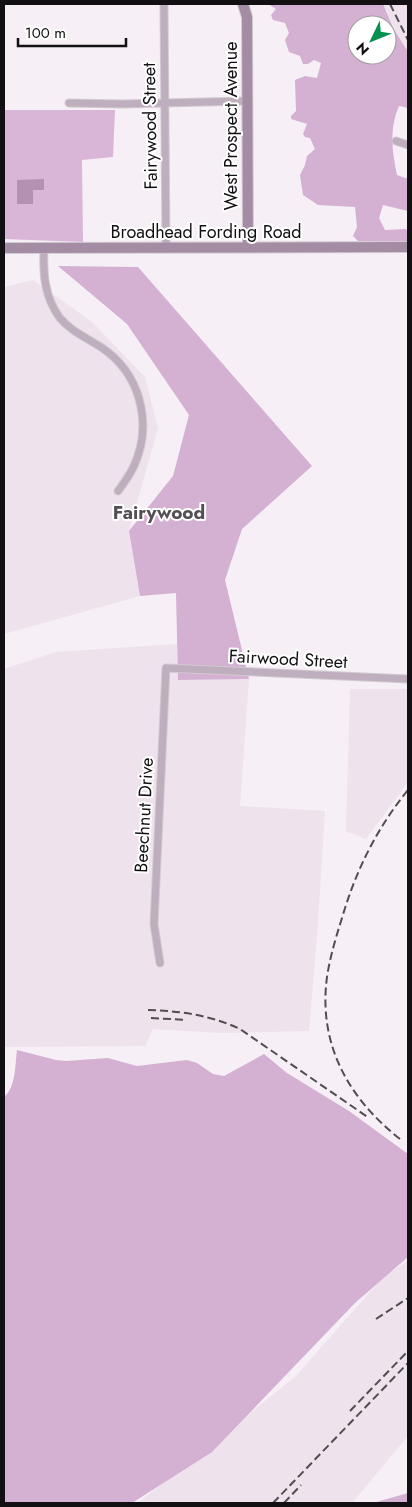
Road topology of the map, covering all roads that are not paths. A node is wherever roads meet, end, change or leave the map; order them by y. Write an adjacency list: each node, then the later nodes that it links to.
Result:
1 (164, 4): 5 (street, Fairywood Street)
2 (243, 4): 3 (street, West Prospect Avenue)
3 (247, 101): 5 (street); 12 (street, West Prospect Avenue)
4 (69, 102): 5 (street)
5 (164, 102): 11 (street, Fairywood Street)
6 (396, 141): 7 (street)
7 (408, 145)
8 (408, 247): 12 (street, Broadhead Fording Road)
9 (4, 248): 10 (street, Broadhead Fording Road)
10 (44, 248): 11 (street, Broadhead Fording Road); 13 (street)
11 (166, 248): 12 (street, Broadhead Fording Road)
12 (248, 248)
13 (118, 490)
14 (166, 668): 15 (street, Fairwood Street); 16 (street, Beechnut Drive)
15 (408, 679)
16 (160, 963)

